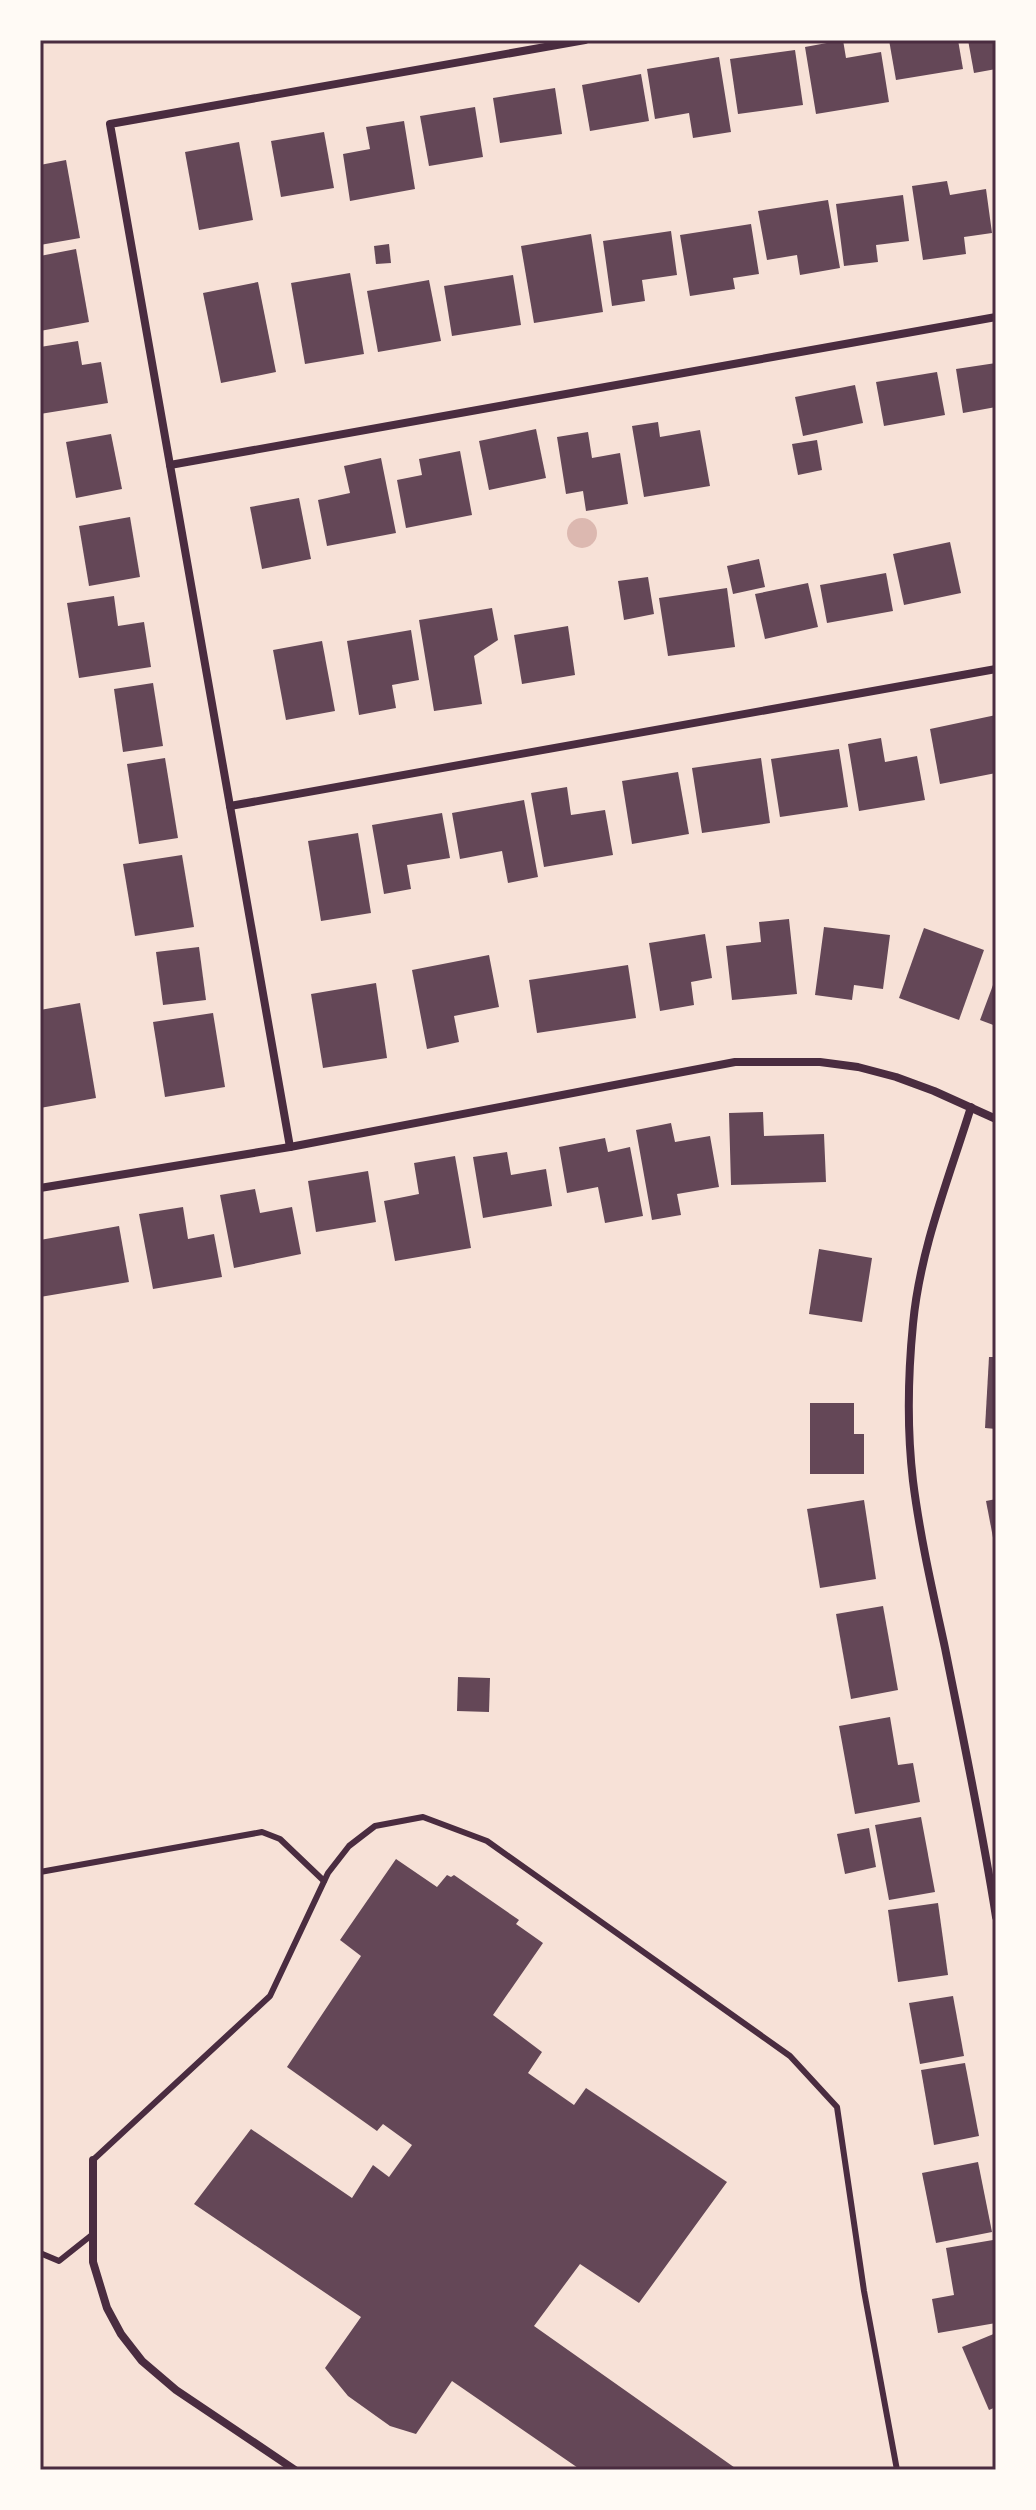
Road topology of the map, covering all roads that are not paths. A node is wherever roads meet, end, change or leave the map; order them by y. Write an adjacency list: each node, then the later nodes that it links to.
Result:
1 (585, 40): 3 (street)
2 (996, 317): 3 (street)
3 (170, 465): 5 (street)
4 (996, 669): 5 (street)
5 (230, 806): 8 (street)
6 (971, 1107): 7 (street); 8 (street); 12 (street)
7 (996, 1119)
8 (290, 1147): 9 (street)
9 (40, 1188)
10 (40, 1872): 11 (lane)
11 (324, 1881): 13 (lane); 17 (lane)
12 (996, 1917)
13 (93, 2160): 14 (street)
14 (93, 2233): 15 (lane); 16 (street)
15 (40, 2253)
16 (295, 2470)
17 (897, 2470)

